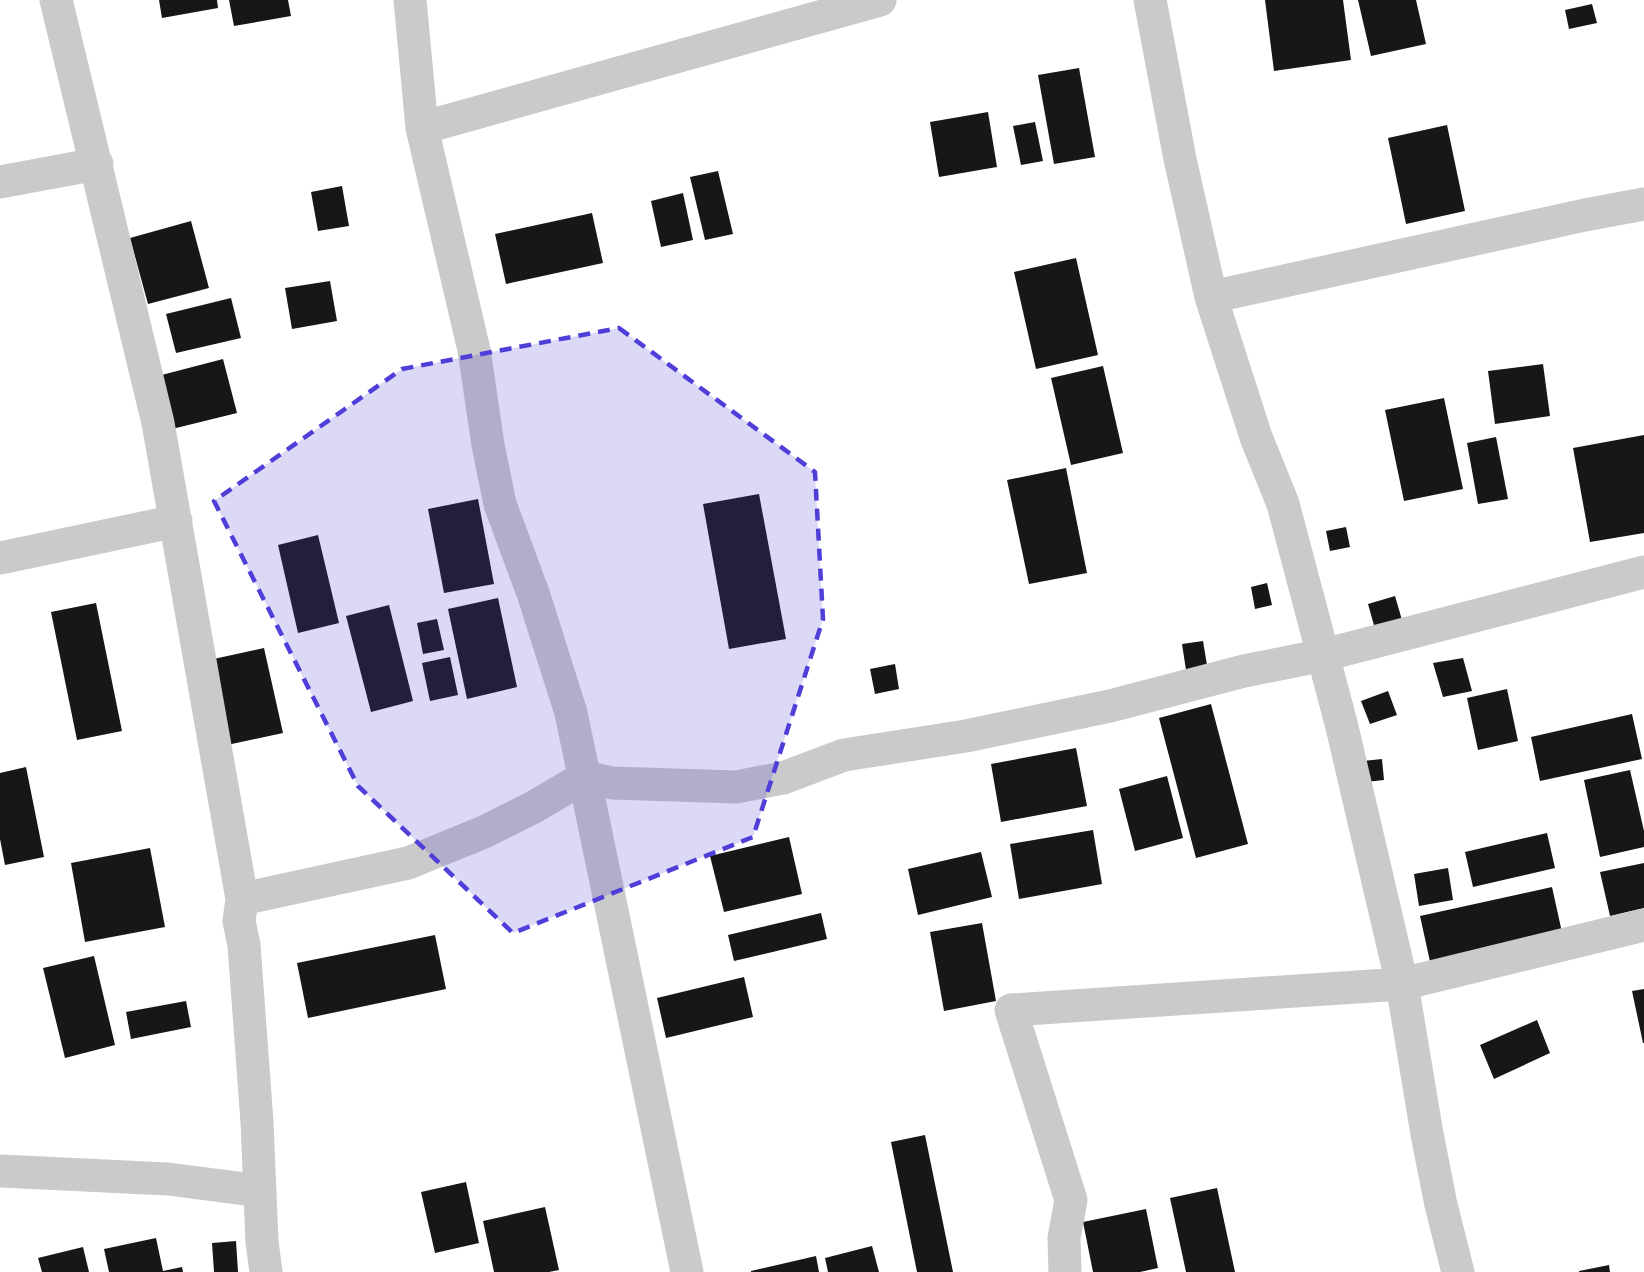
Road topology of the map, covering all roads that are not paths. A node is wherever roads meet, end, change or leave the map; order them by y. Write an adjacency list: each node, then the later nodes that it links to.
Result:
1 (56, 0): 6 (street)
2 (410, 0): 5 (street)
3 (880, 0): 5 (street)
4 (1150, 0): 9 (street)
5 (422, 128): 14 (street)
6 (96, 164): 7 (street); 10 (street)
7 (0, 182)
8 (1644, 204): 9 (street)
9 (1210, 297): 13 (street)
10 (176, 521): 11 (street); 15 (street)
11 (0, 558)
12 (1644, 572): 13 (street)
13 (1324, 655): 14 (street); 17 (street)
14 (585, 777): 15 (street); 21 (street)
15 (242, 899): 19 (street)
16 (1644, 925): 17 (street)
17 (1402, 984): 22 (street); 23 (street)
18 (0, 1171): 19 (street)
19 (260, 1191): 20 (street)
20 (266, 1272)
21 (687, 1272)
22 (1065, 1272)
23 (1458, 1272)

